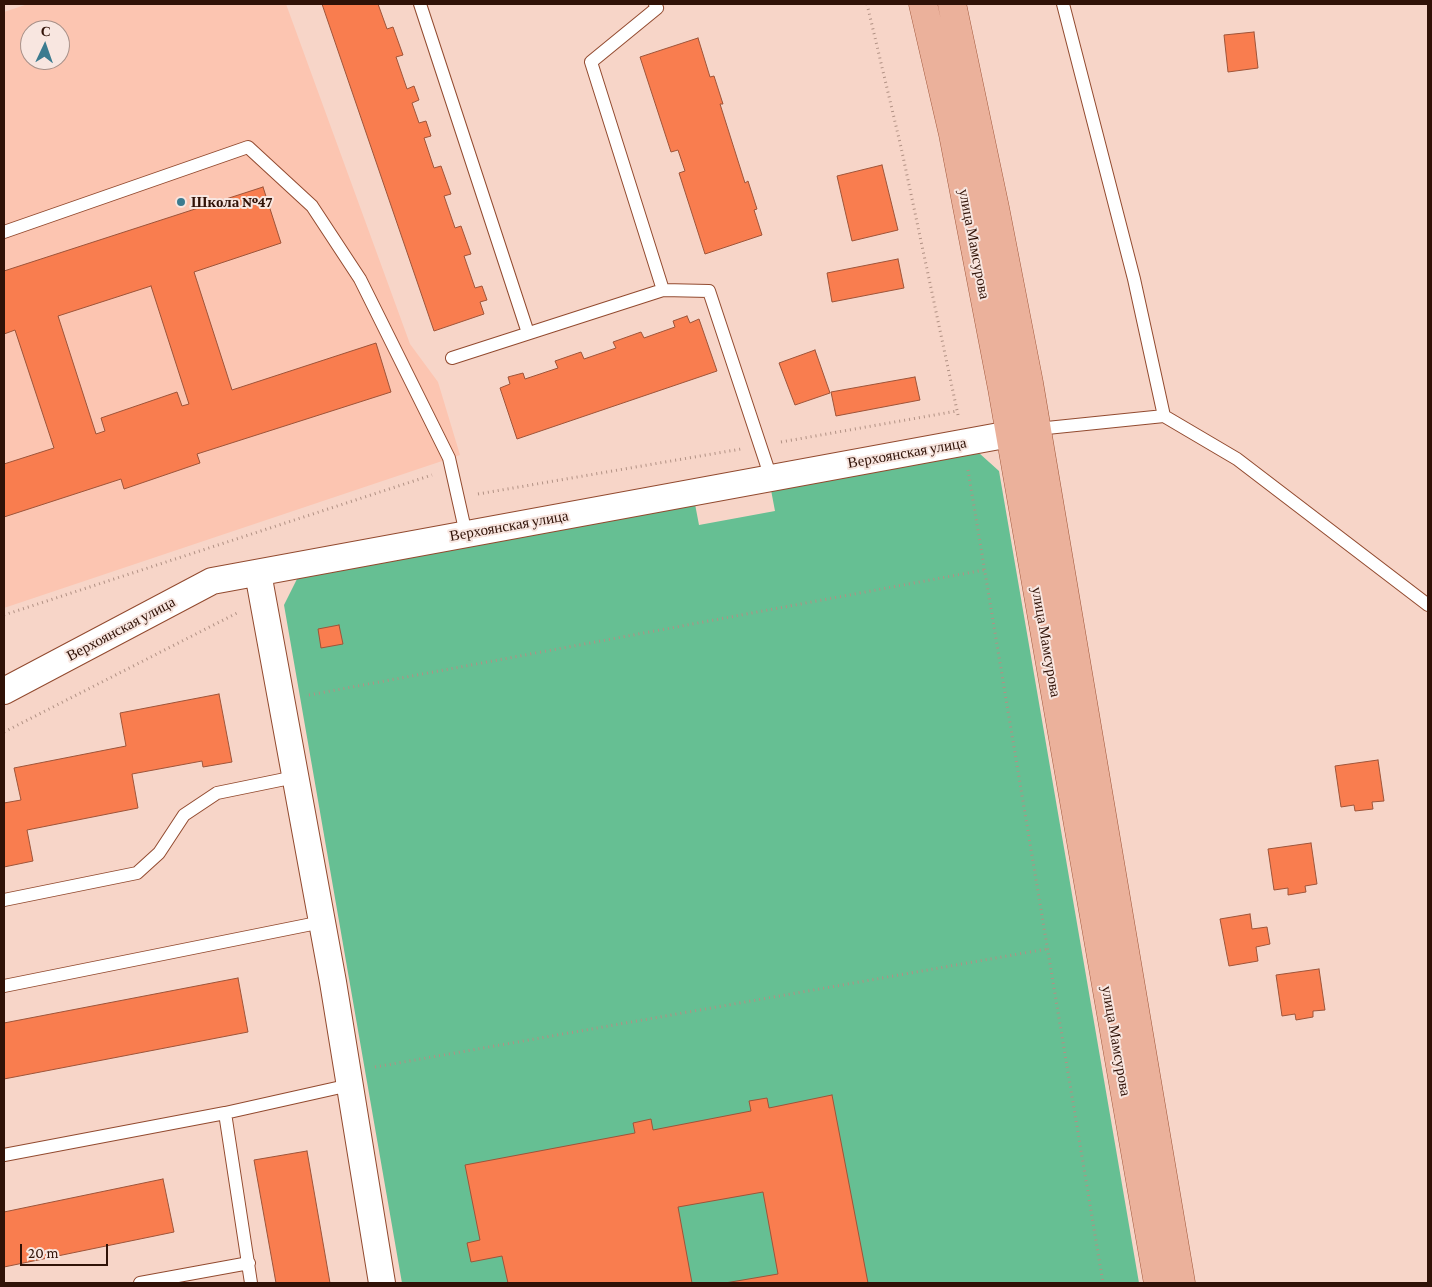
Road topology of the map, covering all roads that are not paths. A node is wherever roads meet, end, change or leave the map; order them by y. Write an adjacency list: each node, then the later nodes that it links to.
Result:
1 (420, 4): 8 (lane)
2 (655, 4): 7 (lane)
3 (923, 4): 12 (main road, улица Мамсурова)
4 (952, 4): 11 (main road, улица Мамсурова)
5 (1064, 4): 10 (lane)
6 (4, 232): 14 (lane)
7 (663, 290): 8 (lane); 13 (lane)
8 (528, 333): 9 (lane)
9 (452, 358)
10 (1164, 416): 11 (lane); 16 (lane)
11 (1037, 429): 12 (street, Верхоянская улица); 30 (main road, улица Мамсурова)
12 (1010, 434): 13 (street, Верхоянская улица); 29 (main road, улица Мамсурова)
13 (771, 478): 14 (street, Верхоянская улица)
14 (466, 534): 15 (street, Верхоянская улица)
15 (258, 573): 17 (street, Верхоянская улица); 18 (street)
16 (1428, 605)
17 (4, 691)
18 (295, 777): 19 (lane); 20 (street)
19 (4, 900)
20 (322, 922): 21 (lane); 22 (street)
21 (4, 986)
22 (348, 1079): 23 (lane); 28 (street)
23 (225, 1113): 24 (lane); 25 (lane)
24 (4, 1155)
25 (249, 1263): 26 (lane); 27 (lane)
26 (140, 1283)
27 (251, 1283)
28 (382, 1283)
29 (1158, 1283)
30 (1181, 1283)

